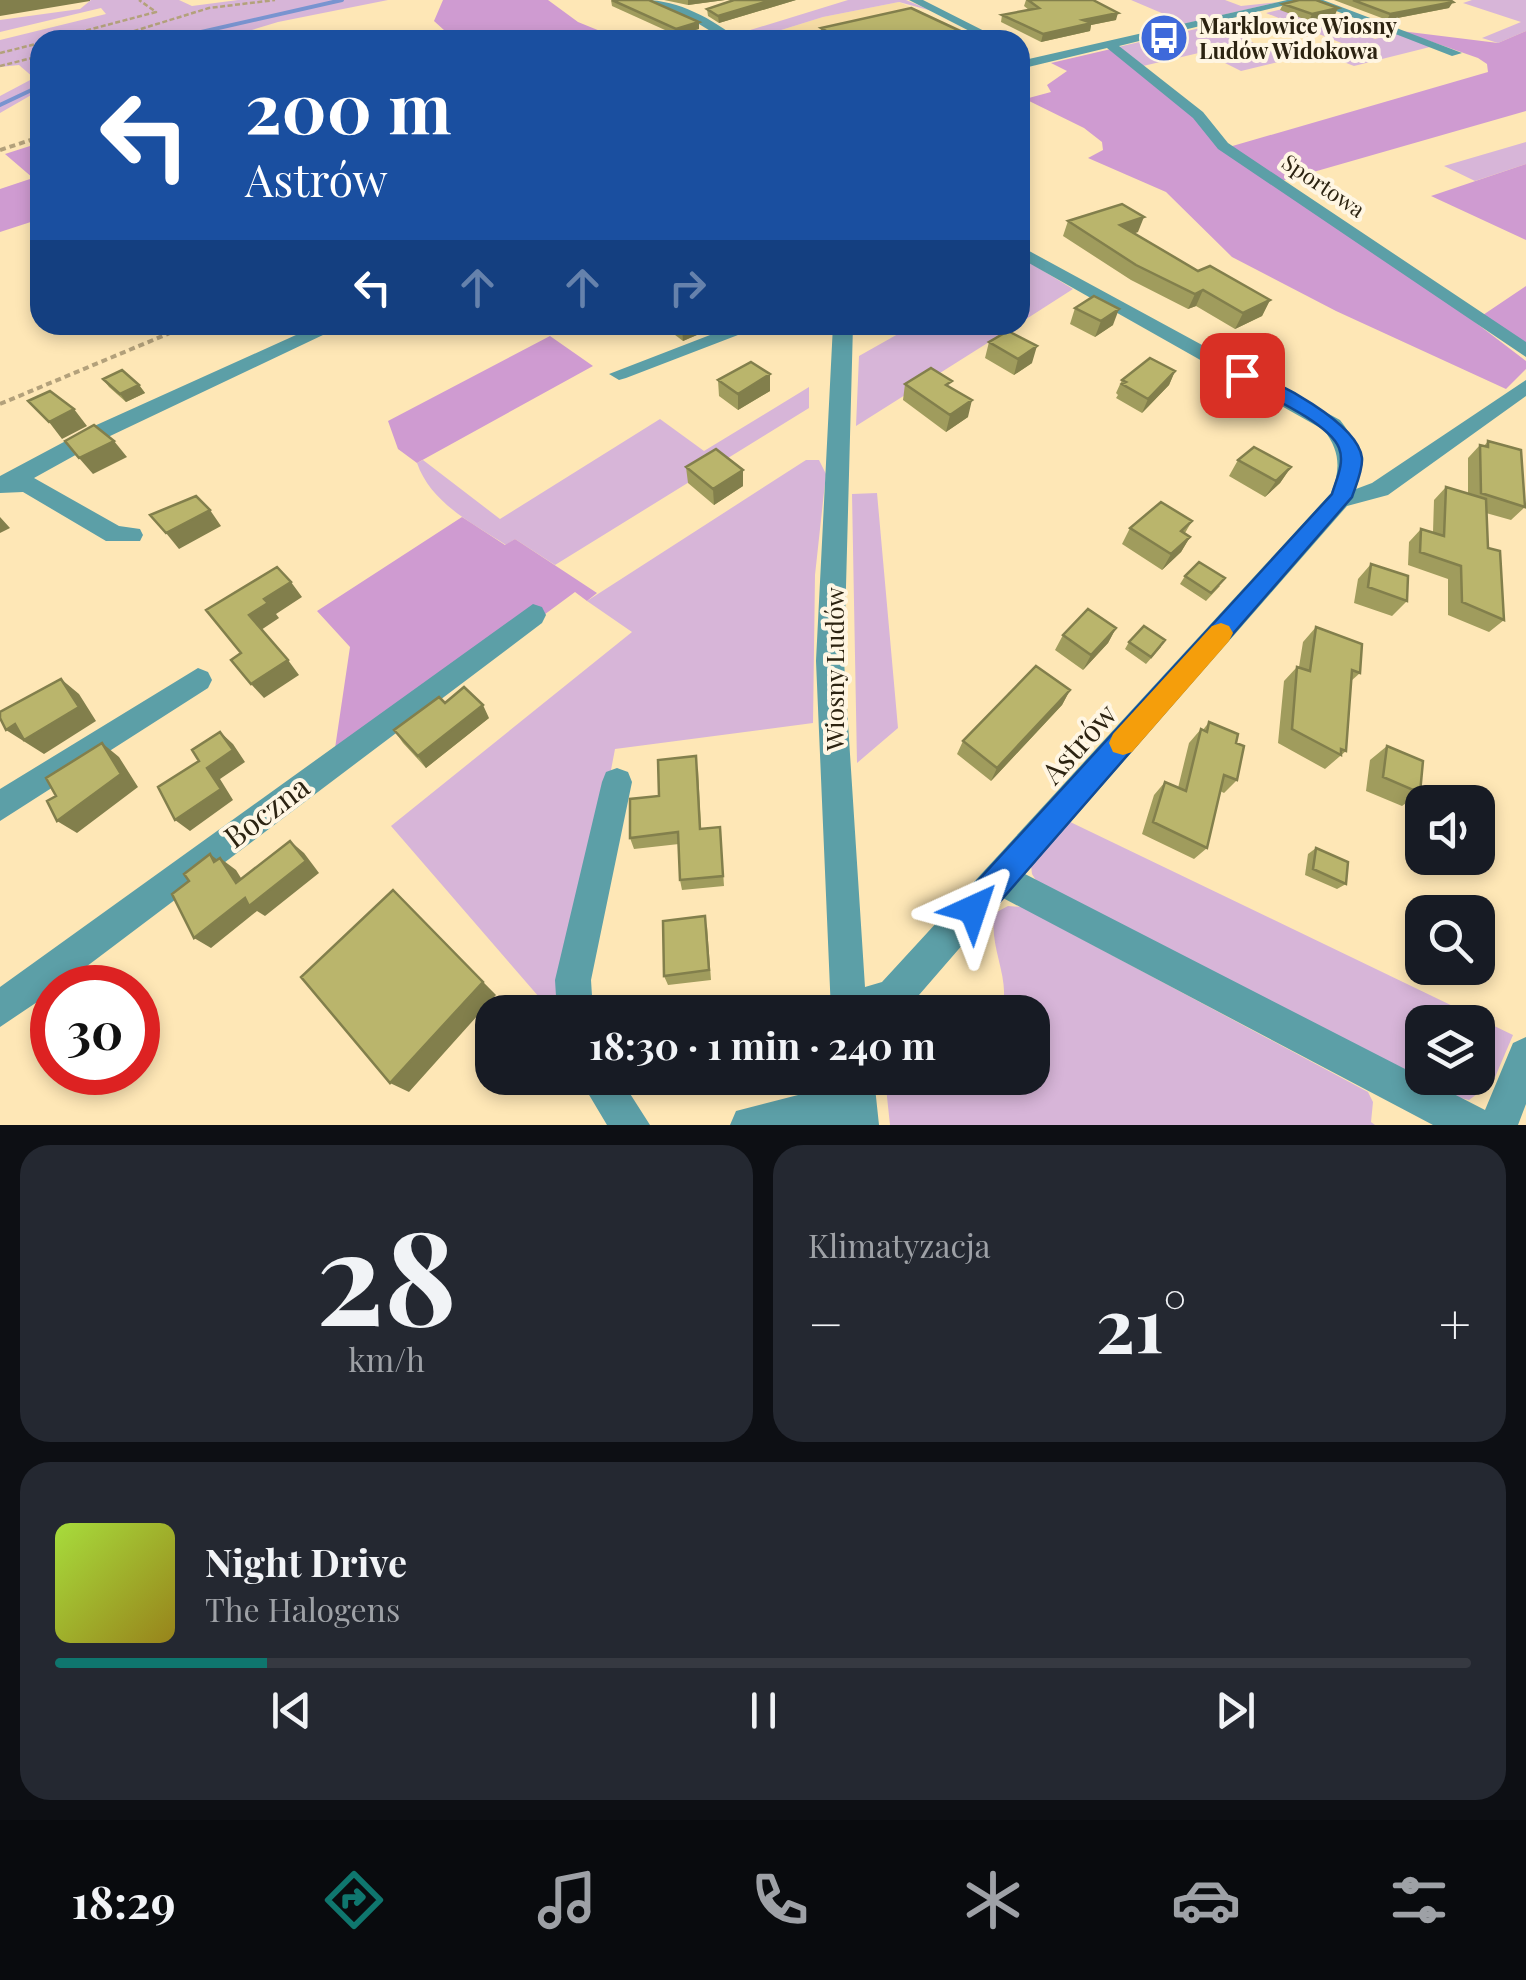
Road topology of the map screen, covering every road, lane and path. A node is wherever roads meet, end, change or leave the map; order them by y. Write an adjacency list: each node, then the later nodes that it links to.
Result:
1 (139, 0): 7 (path)
2 (275, 0): 8 (path)
3 (650, 0): 9 (street)
4 (914, 0): 10 (street)
5 (1301, 0): 12 (street)
6 (1313, 0): 14 (street)
7 (88, 30)
8 (138, 30)
9 (720, 30)
10 (976, 30)
11 (30, 44): 13 (path)
12 (1108, 44): 17 (street); 27 (street, Sportowa)
13 (0, 52)
14 (1456, 53)
15 (1030, 57): 17 (street)
16 (30, 58): 19 (path)
17 (1037, 61): 18 (street)
18 (1030, 63)
19 (0, 66)
20 (30, 140): 21 (path)
21 (0, 150)
22 (1030, 256): 32 (street)
23 (166, 335): 30 (path)
24 (312, 335): 31 (street)
25 (726, 335): 28 (street)
26 (843, 335): 40 (street, Wiosny Ludów)
27 (1526, 351)
28 (619, 374)
29 (1526, 386): 32 (street)
30 (0, 404)
31 (0, 484): 33 (street)
32 (1341, 497): 38 (street, Astrów)
33 (130, 535)
34 (533, 615): 42 (street, Boczna)
35 (198, 680): 37 (street)
36 (618, 782): 39 (street)
37 (0, 806)
38 (1000, 880): 41 (street, Astrów); 48 (street)
39 (574, 995)
40 (847, 995)
41 (895, 995)
42 (0, 1009)
43 (1526, 1056): 49 (street)
44 (610, 1095): 46 (street)
45 (857, 1101): 47 (street)
46 (630, 1125)
47 (750, 1125)
48 (1473, 1125)
49 (1498, 1125)

